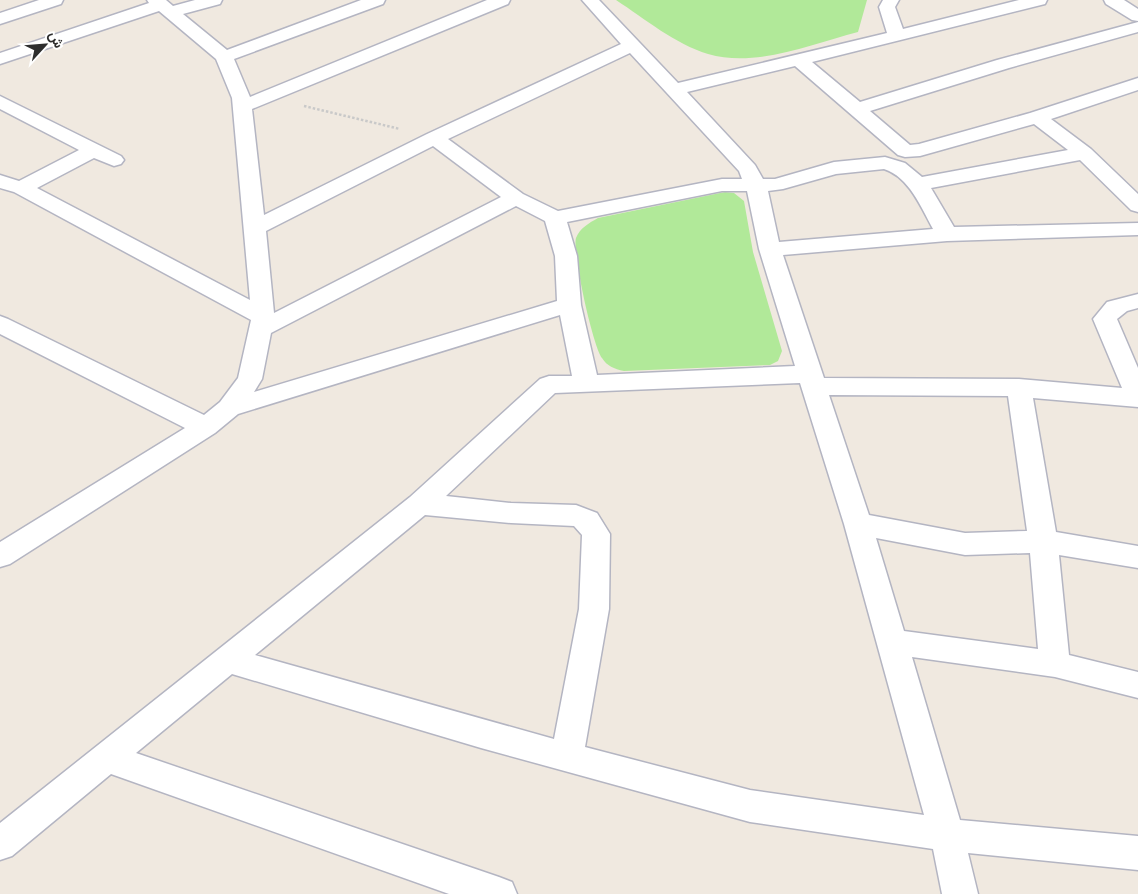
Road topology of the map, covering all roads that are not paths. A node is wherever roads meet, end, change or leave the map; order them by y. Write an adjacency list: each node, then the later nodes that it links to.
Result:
1 (55, 0): 11 (street)
2 (214, 0): 9 (street)
3 (377, 0): 15 (street)
4 (502, 0): 21 (street)
5 (590, 0): 14 (street)
6 (891, 0): 13 (street)
7 (1039, 0): 13 (street)
8 (1112, 0): 10 (street)
9 (162, 6): 15 (street); 16 (street)
10 (1138, 16)
11 (0, 19)
12 (1138, 27): 22 (street)
13 (896, 35): 17 (street)
14 (631, 46): 19 (street); 24 (street)
15 (224, 57): 21 (street)
16 (0, 59)
17 (798, 59): 19 (street); 22 (street)
18 (1138, 84): 23 (street)
19 (673, 90): 31 (street)
20 (0, 102): 25 (street)
21 (242, 107): 35 (street)
22 (857, 109): 27 (street)
23 (1037, 116): 26 (street); 27 (street)
24 (434, 138): 32 (street); 35 (street)
25 (94, 150): 28 (street); 30 (street)
26 (1084, 153): 29 (street); 33 (street)
27 (902, 159): 29 (street); 31 (street)
28 (114, 160)
29 (918, 184): 37 (street)
30 (10, 185): 41 (street)
31 (756, 186): 34 (street); 38 (street)
32 (516, 198): 34 (street); 41 (street)
33 (1138, 206)
34 (555, 218): 40 (street)
35 (255, 228): 41 (street)
36 (1138, 229): 37 (street)
37 (947, 234): 38 (street)
38 (770, 249): 43 (street)
39 (1138, 301): 46 (street)
40 (569, 305): 44 (street); 47 (street)
41 (262, 323): 47 (street)
42 (0, 324): 48 (street)
43 (811, 380): 44 (street); 45 (street); 50 (street)
44 (586, 384): 49 (street)
45 (1019, 388): 46 (street); 51 (street)
46 (1138, 398)
47 (229, 408): 48 (street)
48 (206, 427): 52 (street)
49 (420, 504): 55 (street); 58 (street)
50 (858, 524): 51 (street); 54 (street)
51 (1043, 541): 53 (street); 56 (street)
52 (0, 556)
53 (1138, 557)
54 (891, 642): 56 (street); 60 (street)
55 (227, 660): 58 (street); 59 (street)
56 (1055, 664): 57 (street)
57 (1138, 685)
58 (567, 757): 60 (street)
59 (106, 758): 61 (street); 63 (street)
60 (947, 834): 62 (street); 64 (street)
61 (0, 844)
62 (1138, 852)
63 (499, 894)
64 (960, 894)

